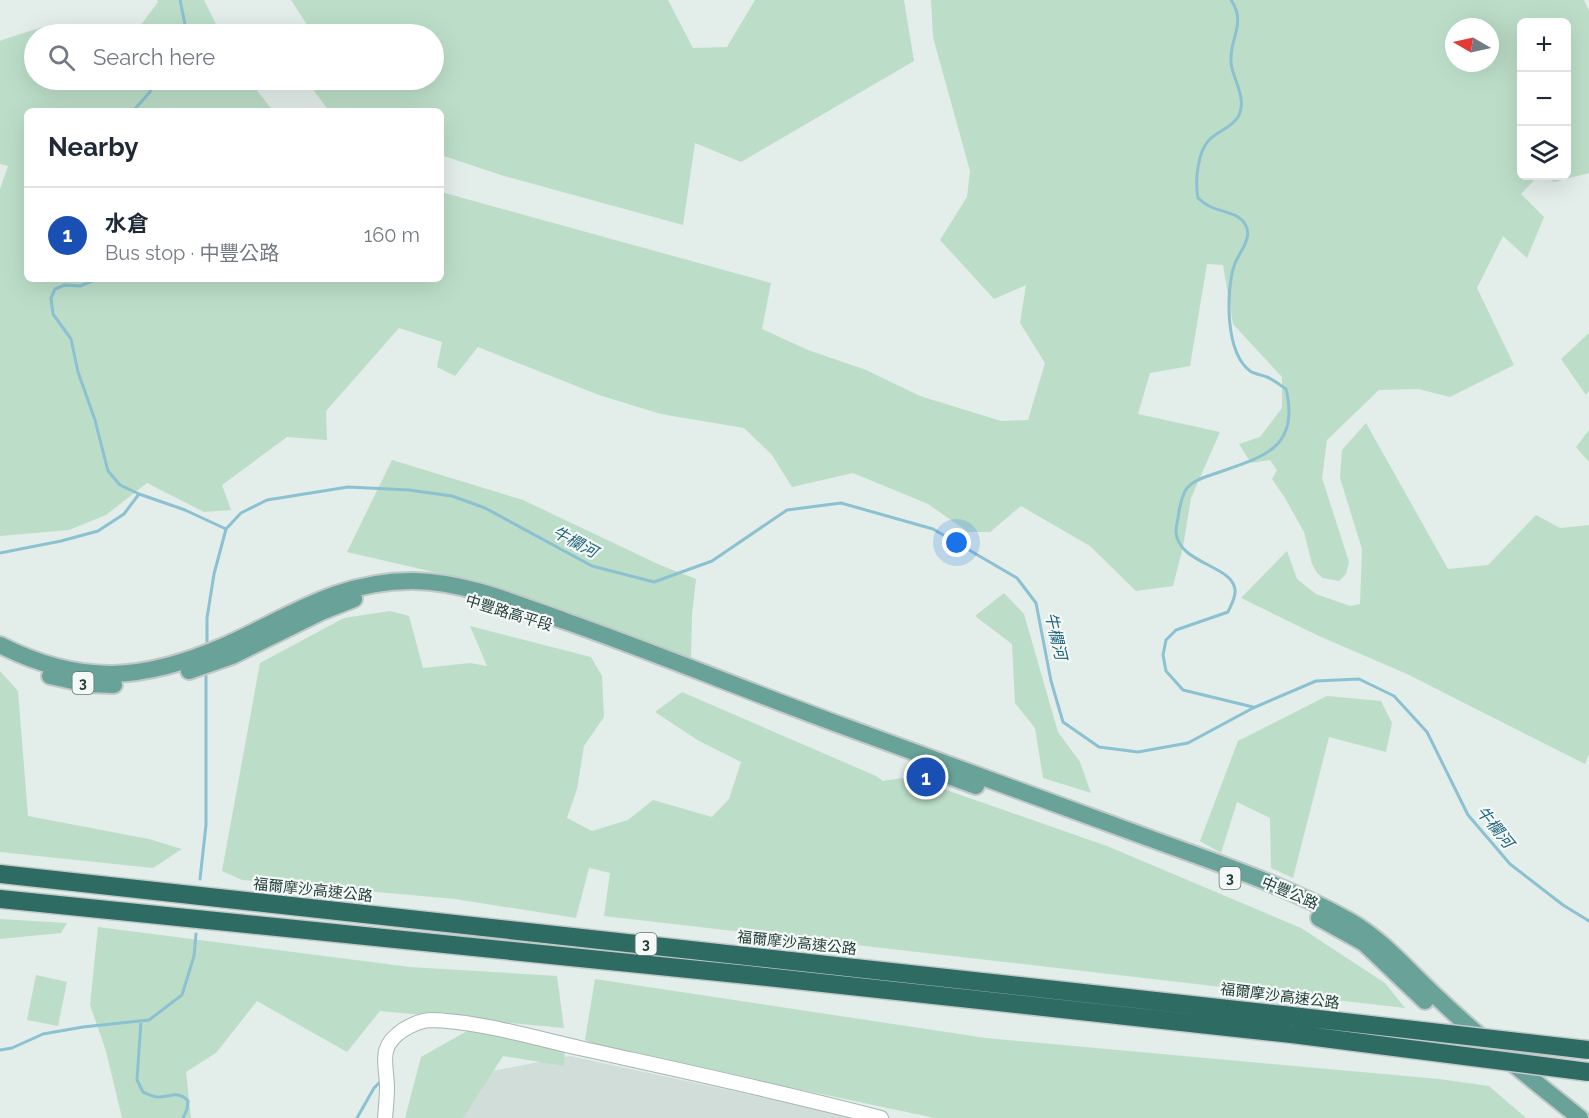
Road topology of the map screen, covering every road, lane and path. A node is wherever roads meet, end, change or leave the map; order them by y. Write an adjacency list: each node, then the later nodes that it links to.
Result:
1 (0, 645): 3 (main road, 中豐路高平段 / 3)
2 (0, 655): 3 (main road, 中豐路高平段 / 3)
3 (168, 673): 4 (main road, 中豐路高平段 / 3)
4 (842, 731): 7 (main road, 中豐公路 / 3)
5 (0, 874): 8 (highway, 福爾摩沙高速公路 / 3, bridge)
6 (0, 899): 9 (highway, 3, bridge)
7 (1422, 990): 12 (main road, 中豐公路 / 3); 13 (main road, 中豐公路 / 3)
8 (1589, 1050)
9 (1589, 1072)
10 (385, 1118): 11 (street)
11 (881, 1118)
12 (1563, 1118)
13 (1580, 1118)

